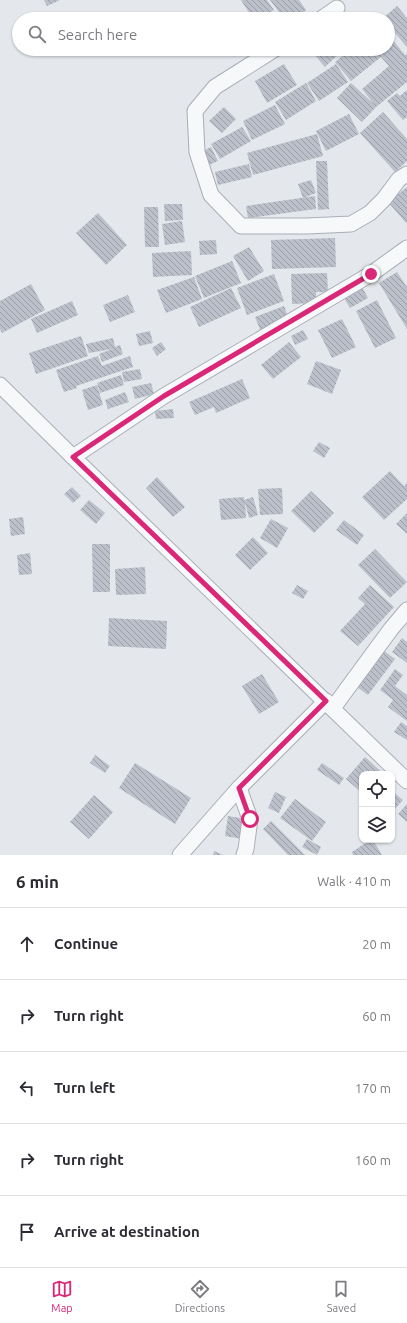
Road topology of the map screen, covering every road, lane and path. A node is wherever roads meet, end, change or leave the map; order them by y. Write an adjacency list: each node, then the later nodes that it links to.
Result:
1 (337, 8): 2 (street)
2 (331, 12)
3 (264, 56): 4 (street)
4 (407, 174)
5 (407, 248): 7 (street)
6 (0, 385): 7 (street)
7 (73, 457): 9 (street)
8 (407, 610): 9 (street)
9 (329, 705): 10 (street); 11 (street)
10 (407, 781)
11 (239, 788): 12 (street); 13 (street)
12 (180, 855)
13 (244, 855)

